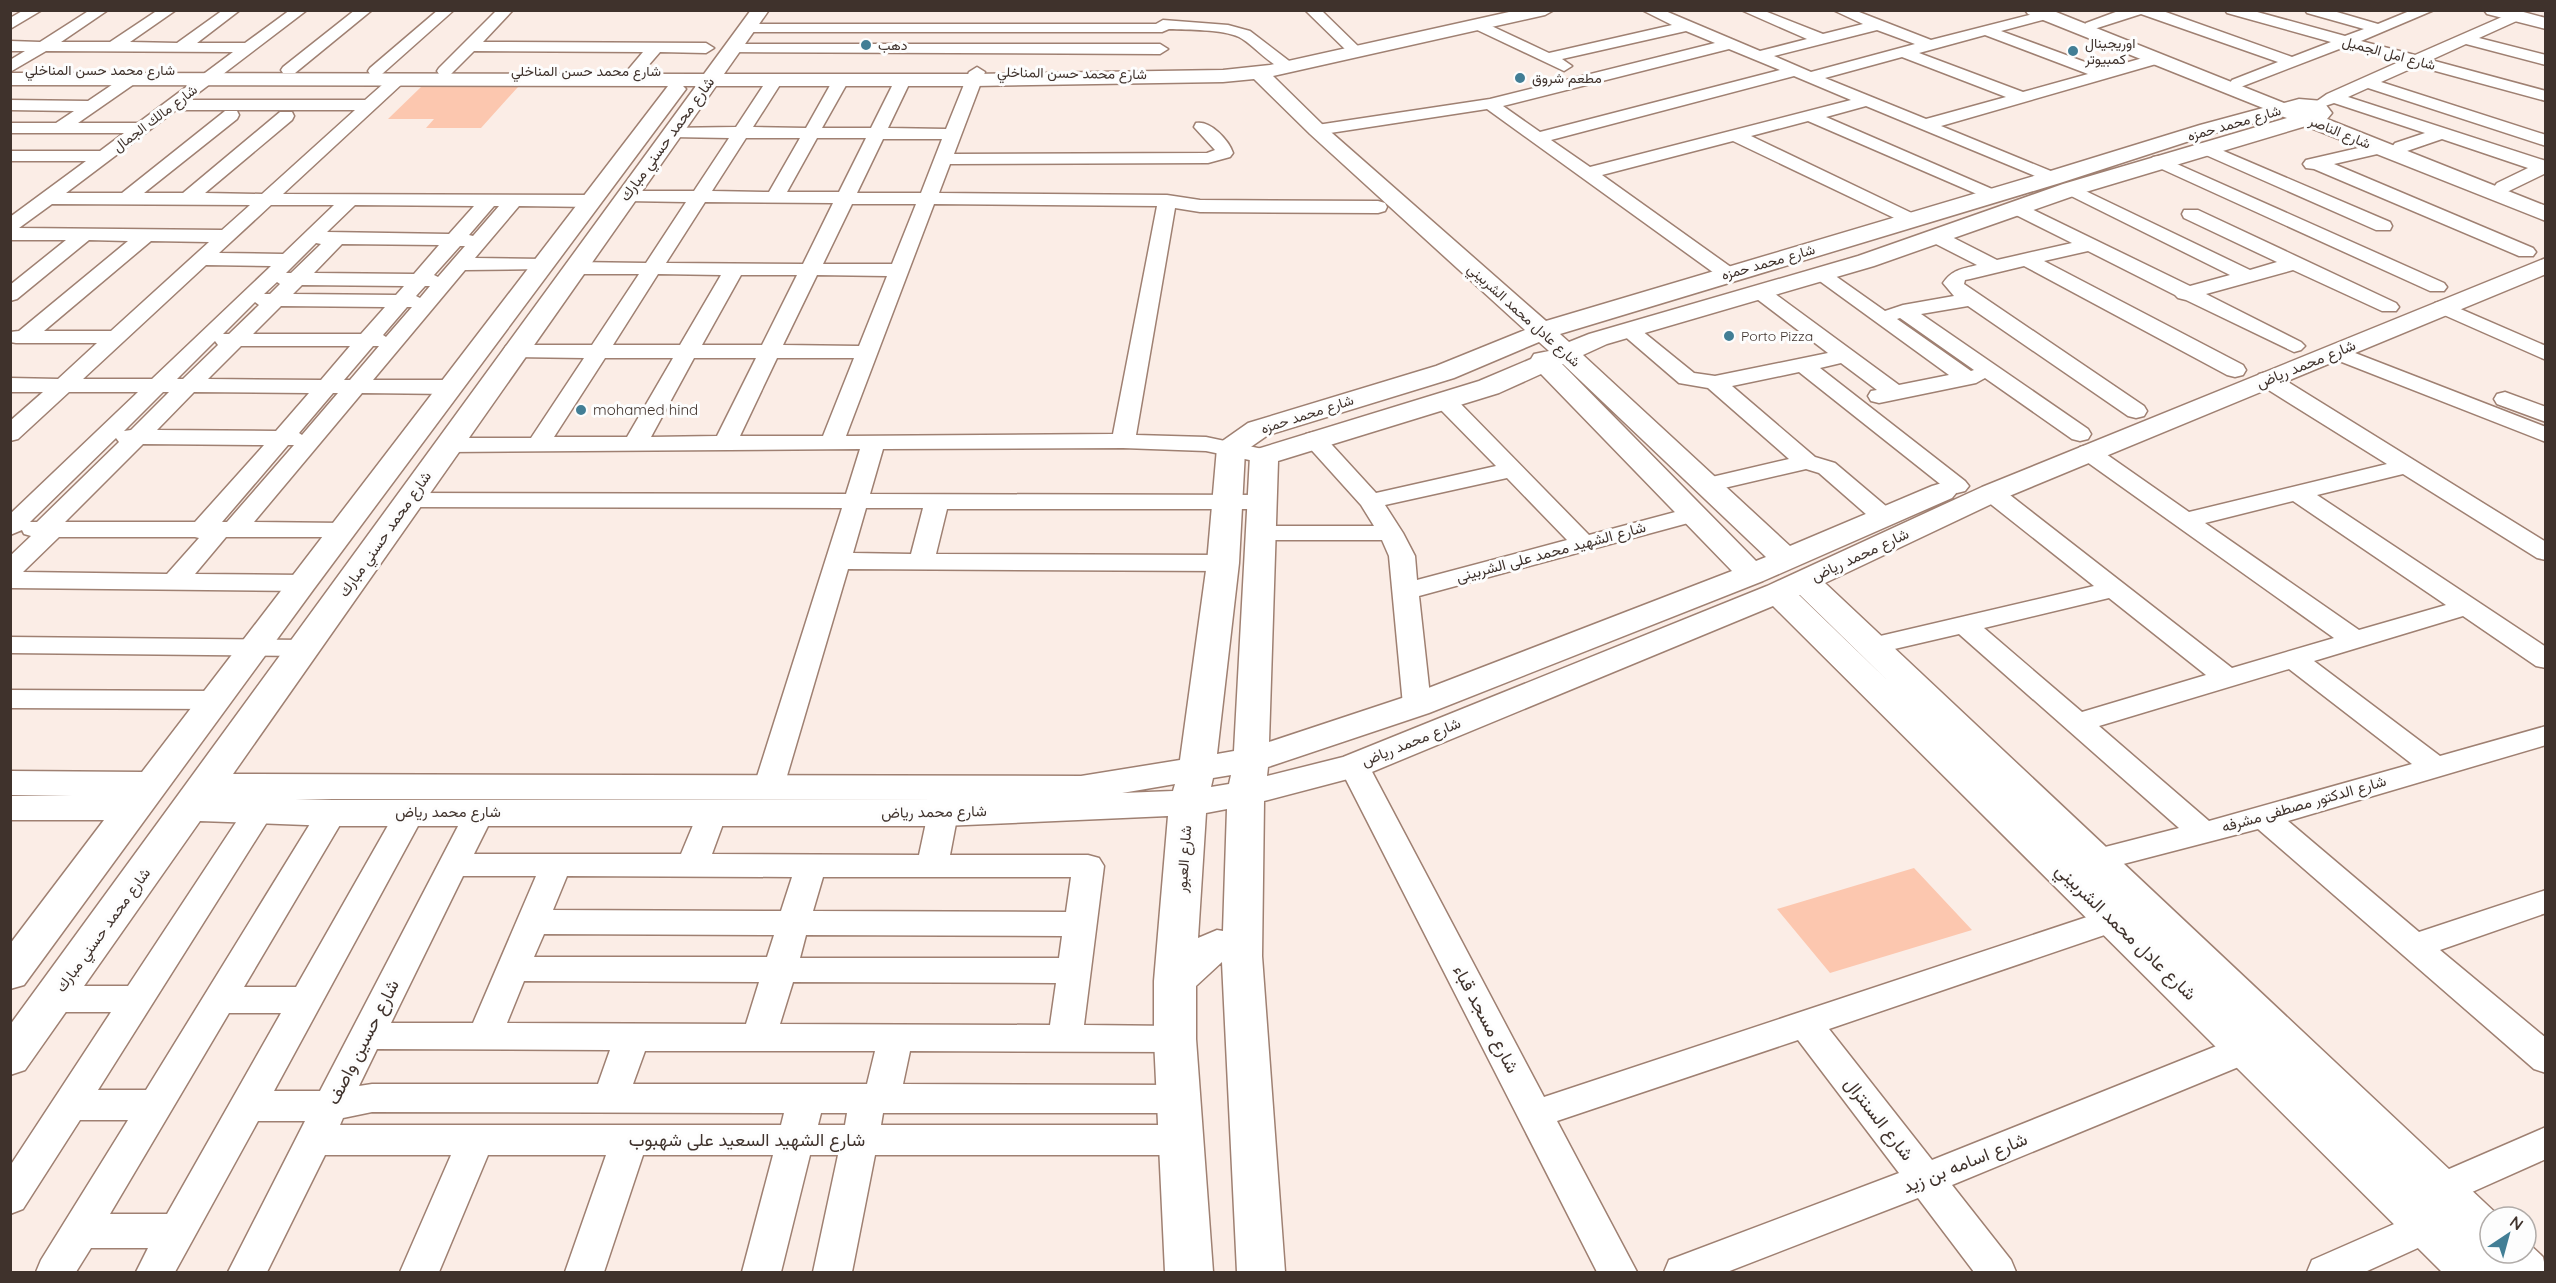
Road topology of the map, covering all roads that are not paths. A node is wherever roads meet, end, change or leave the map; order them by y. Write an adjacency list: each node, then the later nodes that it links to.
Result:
1 (35, 10): 29 (street)
2 (101, 10): 44 (street)
3 (170, 10): 46 (street)
4 (233, 10): 47 (street)
5 (300, 10): 48 (street, شارع مالك الجمال)
6 (365, 10): 64 (street)
7 (447, 10): 65 (street)
8 (506, 10): 45 (street)
9 (890, 10): 34 (street)
10 (1028, 10): 35 (street)
11 (1545, 10): 30 (street, شارع محمد حسن المناخلي)
12 (1648, 10): 32 (street)
13 (1748, 10): 38 (street)
14 (1840, 10): 31 (street)
15 (2138, 10): 33 (street)
16 (2145, 10): 61 (street)
17 (2232, 10): 40 (street, شارع امل الجميل)
18 (2312, 10): 36 (street)
19 (2394, 10): 25 (street)
20 (2493, 10): 26 (street)
21 (2538, 10): 23 (street)
22 (2043, 12): 33 (street, شارع الناصر); 37 (street); 58 (street, شارع الناصر)
23 (2546, 12)
24 (1323, 13): 54 (street)
25 (2420, 13): 36 (street)
26 (2516, 16): 28 (street); 39 (street, شارع محمد حمزه)
27 (1164, 21): 35 (street); 50 (street); 62 (street)
28 (2546, 24)
29 (10, 25)
30 (1478, 25): 54 (street, شارع محمد حسن المناخلي); 57 (street)
31 (1877, 25): 38 (street); 42 (street)
32 (1686, 26): 41 (street); 57 (street)
33 (2091, 26): 83 (street, شارع الناصر)
34 (881, 28): 35 (street); 51 (street); 52 (street)
35 (1023, 28): 53 (street)
36 (2380, 29): 40 (street)
37 (1984, 30): 42 (street); 70 (street)
38 (1821, 39): 56 (street)
39 (2465, 39): 59 (street, شارع محمد حمزه); 60 (street)
40 (2346, 42): 59 (street, شارع امل الجميل); 61 (street)
41 (1730, 44): 56 (street); 77 (street)
42 (1930, 45): 55 (street)
43 (10, 46): 44 (street)
44 (43, 46): 46 (street); 63 (street)
45 (470, 46): 49 (street); 66 (street)
46 (113, 47): 47 (street)
47 (181, 47): 48 (street)
48 (250, 48): 71 (street, شارع مالك الجمال)
49 (655, 48): 51 (street); 67 (street)
50 (1160, 49): 53 (street); 72 (street)
51 (720, 50): 52 (street); 67 (street, شارع محمد حسن المناخلي); 73 (street, شارع محمد حسن المناخلي); 79 (street, شارع محمد حسن المناخلي); 80 (street, شارع محمد حسن المناخلي); 107 (street, شارع محمد حسني مبارك); 148 (street, شارع محمد حسني مبارك)
52 (870, 50): 53 (street); 73 (street)
53 (1017, 50): 75 (street)
54 (1362, 51): 62 (street, شارع محمد حسن المناخلي)
55 (1903, 52): 69 (street); 86 (street)
56 (1757, 56): 69 (street)
57 (1548, 58): 77 (street)
58 (2157, 59): 70 (street); 93 (street, شارع الناصر)
59 (2415, 60): 82 (street, شارع محمد حمزه); 84 (street, شارع امل الجميل)
60 (2545, 60): 84 (street)
61 (2292, 62): 83 (street)
62 (1289, 67): 68 (street, شارع محمد حسن المناخلي)
63 (10, 68): 71 (street, شارع محمد حسن المناخلي)
64 (289, 70): 65 (street, شارع محمد حسن المناخلي); 71 (street, شارع محمد حسن المناخلي)
65 (376, 71): 66 (street, شارع محمد حسن المناخلي)
66 (445, 71): 67 (street, شارع محمد حسن المناخلي)
67 (635, 71)
68 (1249, 74): 72 (street, شارع محمد حسن المناخلي); 106 (street, شارع عادل محمد الشربيني); 124 (street, شارع عادل محمد الشربيني)
69 (1802, 74): 87 (street); 115 (street)
70 (2103, 74): 86 (street)
71 (214, 75): 78 (street, شارع محمد حسن المناخلي); 79 (street, شارع محمد حسن المناخلي); 94 (street, شارع مالك الجمال)
72 (1161, 75): 75 (street, شارع محمد حسن المناخلي)
73 (850, 76): 74 (street, شارع محمد حسن المناخلي); 80 (street, شارع محمد حسن المناخلي); 81 (street, شارع محمد حسن المناخلي); 109 (street)
74 (975, 76): 75 (street, شارع محمد حسن المناخلي); 81 (street, شارع محمد حسن المناخلي); 112 (street)
75 (1007, 76)
76 (10, 79): 78 (street, شارع محمد حسن المناخلي)
77 (1591, 79): 89 (street)
78 (131, 80): 92 (street)
79 (397, 80): 91 (street)
80 (775, 80): 108 (street)
81 (903, 80): 110 (street)
82 (2366, 82): 93 (street, شارع محمد حمزه); 100 (street)
83 (2238, 83): 93 (street, شارع الناصر)
84 (2496, 83): 85 (street, شارع امل الجميل)
85 (2546, 96)
86 (2020, 97): 99 (street)
87 (1867, 101): 97 (street); 99 (street)
88 (2546, 101): 100 (street)
89 (1490, 104): 106 (street); 115 (street)
90 (10, 105): 92 (street)
91 (370, 105): 94 (street); 98 (street)
92 (93, 106): 104 (street)
93 (2309, 108): 111 (street); 116 (street, شارع محمد حمزه); 116 (street, شارع محمد حمزه); 119 (street, شارع الناصر); 121 (street, شارع الناصر)
94 (167, 109): 95 (street); 105 (street, شارع مالك الجمال)
95 (231, 115): 96 (street); 138 (street)
96 (286, 116): 98 (street); 139 (street)
97 (1810, 116): 114 (street); 135 (street)
98 (356, 117): 142 (street)
99 (1924, 125): 131 (street)
100 (2498, 126): 113 (street)
101 (1202, 127): 125 (street)
102 (10, 128): 103 (street)
103 (29, 128): 104 (street); 117 (street)
104 (60, 128): 105 (street)
105 (142, 128): 123 (street, شارع مالك الجمال)
106 (1317, 130): 124 (street, شارع عادل محمد الشربيني)
107 (672, 132): 108 (street); 133 (street, شارع محمد حسني مبارك)
108 (741, 132): 109 (street); 134 (street)
109 (811, 133): 110 (street); 136 (street)
110 (877, 133): 112 (street); 140 (street)
111 (2442, 133): 119 (street); 120 (street)
112 (953, 134): 125 (street)
113 (2524, 134): 118 (street); 120 (street)
114 (1734, 135): 129 (street); 156 (street)
115 (1537, 138): 129 (street)
116 (2206, 139): 126 (street, شارع محمد حمزه); 130 (street); 131 (street, شارع محمد حمزه)
117 (10, 141)
118 (2546, 141)
119 (2401, 147): 132 (street, شارع الناصر)
120 (2486, 147): 128 (street)
121 (2380, 148): 127 (street); 155 (street, شارع الناصر)
122 (10, 156): 123 (street)
123 (104, 156): 137 (street, شارع مالك الجمال)
124 (1336, 157): 151 (street, شارع عادل محمد الشربيني); 202 (street, شارع عادل محمد الشربيني)
125 (943, 159): 141 (street)
126 (2159, 161): 131 (street, شارع محمد حمزه); 147 (street)
127 (2316, 163): 130 (street); 153 (street)
128 (2544, 166): 132 (street)
129 (1586, 174): 185 (street)
130 (2267, 175): 159 (street)
131 (2061, 184): 135 (street, شارع محمد حمزه); 152 (street, شارع محمد حمزه); 157 (street)
132 (2503, 187): 150 (street, شارع الناصر)
133 (626, 196): 134 (street); 174 (street, شارع محمد حسني مبارك)
134 (699, 196): 136 (street); 180 (street)
135 (1992, 196): 156 (street, شارع محمد حمزه)
136 (775, 197): 140 (street)
137 (48, 198): 138 (street); 158 (street, شارع مالك الجمال)
138 (127, 198): 139 (street)
139 (188, 198): 142 (street)
140 (846, 198): 141 (street); 182 (street)
141 (928, 198): 149 (street); 183 (street)
142 (268, 199): 143 (street); 163 (street)
143 (351, 199): 144 (street); 165 (street)
144 (376, 200): 145 (street); 166 (street)
145 (489, 200): 146 (street); 169 (street)
146 (514, 200): 148 (street); 170 (street)
147 (2245, 200): 154 (street); 168 (street)
148 (592, 201): 174 (street, شارع محمد حسني مبارك)
149 (1167, 201): 151 (street); 244 (street)
150 (2546, 203)
151 (1378, 207): 202 (street, شارع عادل محمد الشربيني)
152 (2017, 208): 164 (street, شارع محمد حمزه); 171 (street)
153 (2433, 213): 159 (street); 173 (street)
154 (2191, 214): 157 (street); 177 (street)
155 (2546, 214)
156 (1911, 220): 167 (street, شارع محمد حمزه)
157 (2144, 225): 187 (street)
158 (10, 226)
159 (2383, 226): 168 (street)
160 (10, 234): 161 (street)
161 (85, 234): 162 (street); 191 (street)
162 (147, 235): 163 (street); 203 (street)
163 (228, 236): 175 (street)
164 (1937, 237): 172 (street, شارع محمد حمزه); 178 (street)
165 (310, 238): 166 (street); 179 (street)
166 (337, 238): 169 (street); 179 (street)
167 (1846, 239): 172 (street); 185 (street, شارع محمد حمزه)
168 (2332, 239): 192 (street)
169 (454, 240): 170 (street); 188 (street)
170 (481, 240): 184 (street)
171 (2089, 245): 176 (street); 190 (street)
172 (1891, 253): 186 (street, شارع محمد حمزه)
173 (2539, 253): 192 (street, شارع محمد رياض)
174 (565, 257): 180 (street); 184 (street); 211 (street, شارع محمد حسني مبارك); 231 (street, شارع محمد حسني مبارك)
175 (203, 259): 179 (street); 204 (street)
176 (2027, 260): 178 (street); 220 (street)
177 (2295, 263): 187 (street); 198 (street)
178 (1995, 267): 193 (street)
179 (292, 269): 188 (street); 194 (street); 195 (street)
180 (652, 269): 181 (street); 212 (street)
181 (734, 269): 182 (street); 213 (street)
182 (810, 270): 183 (street); 214 (street)
183 (899, 270): 215 (street)
184 (453, 272): 188 (street); 197 (street)
185 (1728, 274): 202 (street, شارع محمد حمزه)
186 (1820, 274): 189 (street, شارع محمد حمزه); 200 (street)
187 (2247, 276): 190 (street)
188 (419, 280): 196 (street)
189 (1760, 292): 201 (street, شارع محمد حمزه); 217 (street)
190 (2185, 294): 210 (street)
191 (10, 295)
192 (2440, 297): 198 (street, شارع محمد رياض); 209 (street, شارع محمد رياض); 216 (street)
193 (1972, 299): 199 (street); 235 (street)
194 (246, 300): 195 (street); 205 (street)
195 (274, 300): 196 (street); 206 (street)
196 (401, 301): 197 (street); 207 (street)
197 (428, 302): 208 (street)
198 (2389, 307): 209 (street, شارع محمد رياض)
199 (1904, 311): 200 (street); 221 (street)
200 (1878, 316): 222 (street)
201 (1629, 330): 218 (street, شارع محمد حمزه); 224 (street)
202 (1533, 335): 218 (street, شارع عادل محمد الشربيني); 252 (street, شارع محمد حمزه)
203 (17, 337): 204 (street)
204 (117, 337): 226 (street)
205 (206, 340): 206 (street); 227 (street)
206 (235, 340): 207 (street); 228 (street)
207 (367, 340): 208 (street); 229 (street)
208 (395, 340): 230 (street)
209 (2340, 342): 210 (street, شارع محمد رياض); 223 (street, شارع محمد رياض); 236 (street); 238 (street)
210 (2294, 346): 220 (street, شارع محمد رياض)
211 (514, 351): 212 (street); 251 (street, شارع محمد حسني مبارك)
212 (599, 351): 213 (street); 249 (street)
213 (687, 351): 214 (street); 250 (street)
214 (770, 351): 215 (street); 246 (street)
215 (868, 352): 247 (street)
216 (2546, 354)
217 (1845, 356): 219 (street); 232 (street)
218 (1555, 357): 233 (street, شارع محمد حمزه); 257 (street, شارع عادل محمد الشربيني); 264 (street, شارع عادل محمد الشربيني)
219 (1803, 365): 224 (street); 234 (street)
220 (2235, 370): 235 (street, شارع محمد رياض)
221 (1992, 373): 222 (street); 248 (street)
222 (1967, 378): 232 (street)
223 (2267, 379): 248 (street, شارع محمد رياض); 254 (street)
224 (1715, 383): 253 (street)
225 (10, 385): 226 (street)
226 (64, 385): 227 (street); 237 (street)
227 (158, 386): 228 (street); 239 (street)
228 (189, 386): 229 (street); 240 (street)
229 (327, 386): 230 (street); 241 (street)
230 (356, 386): 231 (street); 242 (street)
231 (451, 387): 269 (street, شارع محمد حسني مبارك)
232 (1895, 393): 234 (street)
233 (1445, 401): 243 (street, شارع محمد حمزه); 255 (street)
234 (1850, 402): 256 (street)
235 (2136, 411): 248 (street, شارع محمد رياض)
236 (2546, 415)
237 (10, 434)
238 (2546, 435)
239 (105, 437): 240 (street); 267 (street)
240 (137, 437): 241 (street); 268 (street)
241 (282, 438): 242 (street); 270 (street)
242 (312, 438): 270 (street)
243 (1314, 439): 252 (street, شارع محمد حمزه); 262 (street)
244 (1123, 441): 245 (street); 252 (street)
245 (874, 442): 247 (street); 260 (street)
246 (725, 443): 247 (street); 250 (street)
247 (832, 443)
248 (2084, 443): 256 (street, شارع محمد رياض); 266 (street)
249 (538, 444): 250 (street); 251 (street)
250 (635, 444)
251 (447, 445): 259 (street, شارع محمد حسني مبارك)
252 (1248, 452): 263 (street, شارع العبور)
253 (1808, 462): 257 (street); 265 (street)
254 (2407, 466): 258 (street); 273 (street)
255 (1512, 470): 262 (street); 272 (street)
256 (2000, 479): 265 (street, شارع محمد رياض); 278 (street, شارع محمد رياض); 282 (street)
257 (1707, 485): 278 (street, شارع عادل محمد الشربيني)
258 (2297, 493): 266 (street); 284 (street)
259 (409, 500): 260 (street); 290 (street, شارع محمد حسني مبارك)
260 (855, 501): 261 (street); 274 (street)
261 (937, 501): 263 (street); 275 (street)
262 (1370, 501): 271 (street)
263 (1251, 512): 271 (street); 276 (street, شارع العبور); 301 (street, شارع العبور)
264 (1694, 514): 272 (street, شارع الشهيد محمد على الشربينى); 278 (street, شارع عادل محمد الشربيني)
265 (1884, 517): 278 (street, شارع محمد رياض)
266 (2185, 520): 286 (street)
267 (10, 529): 268 (street)
268 (48, 529): 270 (street); 277 (street)
269 (343, 530): 270 (street); 281 (street, شارع محمد حسني مبارك)
270 (217, 531): 280 (street)
271 (1391, 532): 283 (street)
272 (1583, 543): 283 (street, شارع الشهيد محمد على الشربينى)
273 (2546, 553)
274 (836, 561): 275 (street); 303 (street)
275 (921, 562): 276 (street)
276 (1222, 563): 304 (street, شارع العبور)
277 (10, 571)
278 (1780, 577): 288 (street, شارع عادل محمد الشربيني); 296 (street, شارع محمد رياض); 299 (street, شارع محمد رياض); 319 (street, شارع عادل محمد الشربيني)
279 (10, 580): 280 (street)
280 (175, 581): 281 (street)
281 (302, 583): 289 (street, شارع محمد حسني مبارك)
282 (2115, 589): 285 (street); 293 (street)
283 (1407, 591): 296 (street)
284 (2467, 607): 286 (street); 292 (street)
285 (1965, 625): 288 (street); 297 (street)
286 (2355, 640): 291 (street)
287 (10, 645): 289 (street)
288 (1873, 646): 319 (street, شارع عادل محمد الشربيني)
289 (255, 647): 290 (street); 295 (street, شارع محمد حسني مبارك)
290 (304, 648): 306 (street, شارع محمد حسني مبارك)
291 (2294, 659): 293 (street); 300 (street)
292 (2546, 660)
293 (2227, 678): 297 (street)
294 (10, 699): 295 (street)
295 (215, 700): 305 (street, شارع محمد حسني مبارك)
296 (1417, 705): 301 (street, شارع محمد رياض)
297 (2077, 723): 315 (street)
298 (2543, 737): 300 (street, شارع الدكتور مصطفى مشرفه)
299 (1354, 766): 301 (street, شارع محمد رياض); 357 (street, شارع مسجد قباء)
300 (2435, 767): 314 (street, شارع الدكتور مصطفى مشرفه)
301 (1249, 777): 304 (street, شارع محمد رياض); 328 (street, شارع العبور)
302 (10, 783): 305 (street)
303 (768, 786): 304 (street, شارع محمد رياض); 307 (street, شارع محمد رياض)
304 (1192, 786): 313 (street, شارع محمد رياض); 333 (street, شارع العبور)
305 (143, 796): 308 (street); 332 (street, شارع محمد حسني مبارك)
306 (198, 796): 307 (street, شارع محمد رياض); 334 (street, شارع محمد حسني مبارك)
307 (270, 799): 310 (street, شارع محمد رياض); 335 (street)
308 (10, 808)
309 (480, 812): 311 (street, شارع محمد رياض); 312 (street, شارع محمد رياض); 316 (street, شارع حسين واصف)
310 (332, 813): 311 (street, شارع محمد رياض); 336 (street)
311 (410, 813): 337 (street)
312 (712, 813): 313 (street, شارع محمد رياض); 318 (street)
313 (943, 813): 321 (street)
314 (2264, 817): 315 (street, شارع الدكتور مصطفى مشرفه); 327 (street)
315 (2203, 832): 319 (street, شارع الدكتور مصطفى مشرفه)
316 (453, 865): 317 (street); 339 (street, شارع حسين واصف)
317 (556, 865): 318 (street); 324 (street)
318 (693, 865): 320 (street)
319 (2079, 865): 323 (street, شارع عادل محمد الشربيني); 367 (street, شارع عادل محمد الشربيني)
320 (811, 866): 321 (street); 325 (street)
321 (932, 866): 326 (street)
322 (2546, 901): 327 (street)
323 (2114, 920): 338 (street); 346 (street, شارع عادل محمد الشربيني)
324 (532, 922): 325 (street); 329 (street)
325 (794, 923): 326 (street); 330 (street)
326 (1081, 924): 331 (street)
327 (2414, 946): 348 (street)
328 (1242, 956): 333 (street); 379 (street, شارع العبور)
329 (513, 969): 330 (street); 340 (street)
330 (779, 970): 331 (street); 342 (street)
331 (1074, 971): 344 (street)
332 (10, 974)
333 (1175, 981): 345 (street, شارع العبور)
334 (52, 999): 335 (street); 347 (street, شارع محمد حسني مبارك)
335 (140, 999): 353 (street)
336 (219, 1000): 337 (street); 354 (street)
337 (306, 1000): 355 (street)
338 (1805, 1023): 357 (street); 365 (street, شارع السنترال)
339 (367, 1036): 340 (street); 356 (street, شارع حسين واصف)
340 (484, 1037): 341 (street)
341 (632, 1037): 342 (street); 349 (street)
342 (759, 1038): 343 (street)
343 (895, 1038): 344 (street); 351 (street)
344 (1065, 1039): 345 (street)
345 (1175, 1039): 352 (street, شارع العبور)
346 (2246, 1049): 365 (street, شارع اسامه بن زيد); 367 (street, شارع عادل محمد الشربيني)
347 (10, 1058)
348 (2546, 1059)
349 (610, 1099): 350 (street); 356 (street)
350 (806, 1099): 351 (street); 361 (street)
351 (875, 1099): 352 (street); 362 (street)
352 (1179, 1099): 363 (street, شارع العبور)
353 (72, 1105): 354 (street); 366 (street)
354 (156, 1105): 368 (street)
355 (247, 1106): 356 (street); 369 (street)
356 (331, 1106): 358 (street, شارع حسين واصف)
357 (1536, 1113): 380 (street, شارع مسجد قباء)
358 (314, 1140): 359 (street, شارع الشهيد السعيد على شهبوب); 373 (street, شارع حسين واصف)
359 (476, 1140): 360 (street, شارع الشهيد السعيد على شهبوب); 374 (street)
360 (630, 1140): 361 (street, شارع الشهيد السعيد على شهبوب); 375 (street)
361 (795, 1140): 362 (street, شارع الشهيد السعيد على شهبوب); 376 (street)
362 (859, 1140): 363 (street, شارع الشهيد السعيد على شهبوب); 377 (street)
363 (1181, 1140): 378 (street, شارع العبور)
364 (2546, 1142): 367 (street)
365 (1925, 1179): 381 (street, شارع اسامه بن زيد); 382 (street, شارع السنترال)
366 (10, 1198)
367 (2433, 1208): 370 (street, شارع عادل محمد الشربيني); 383 (street); 384 (street, شارع عادل محمد الشربيني)
368 (80, 1231): 369 (street); 371 (street)
369 (178, 1231): 372 (street)
370 (2478, 1232)
371 (55, 1272)
372 (155, 1272)
373 (247, 1272)
374 (420, 1272)
375 (585, 1272)
376 (762, 1272)
377 (833, 1272)
378 (1189, 1272)
379 (1261, 1272)
380 (1617, 1272)
381 (1683, 1272)
382 (1997, 1272)
383 (2326, 1272)
384 (2474, 1272)

